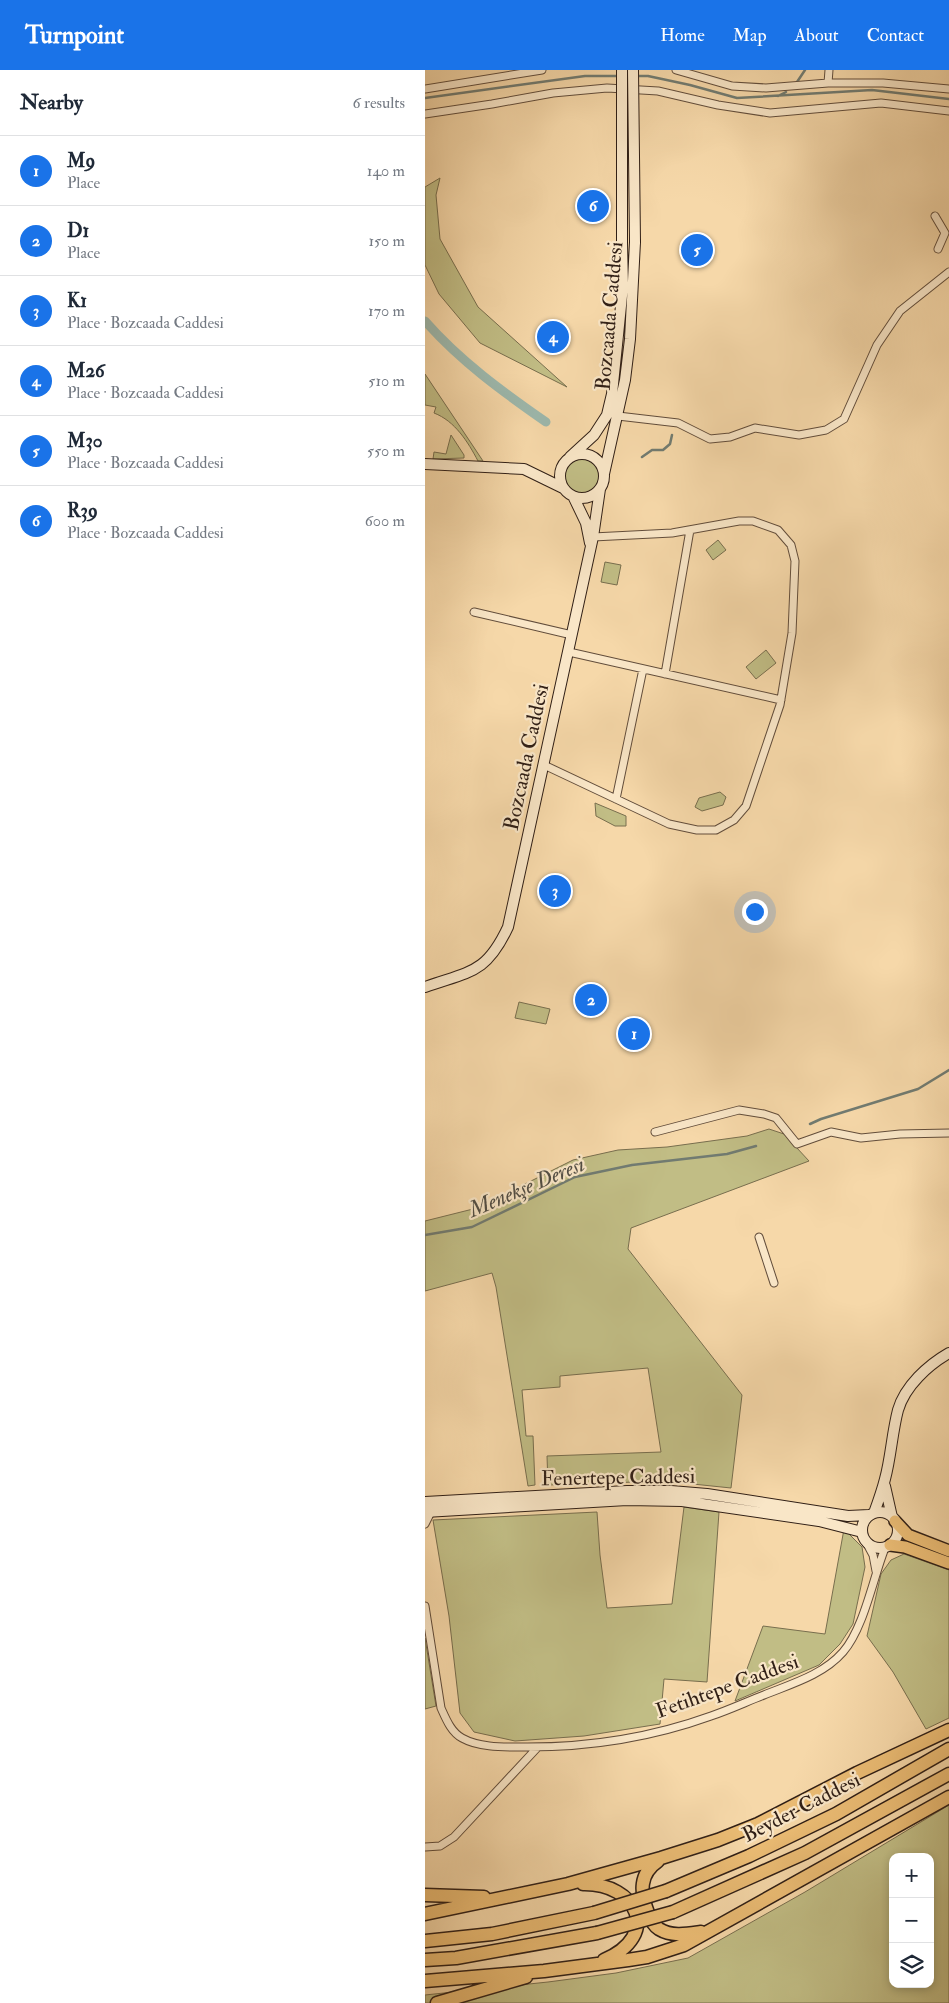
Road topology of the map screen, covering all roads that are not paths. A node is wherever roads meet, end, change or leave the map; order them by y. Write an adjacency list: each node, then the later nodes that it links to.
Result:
1 (542, 70): 7 (street)
2 (622, 70): 15 (street, Bozcaada Caddesi, bridge)
3 (633, 70): 14 (street, Bozcaada Caddesi, bridge)
4 (676, 70): 6 (street)
5 (829, 70): 6 (street)
6 (828, 83): 8 (street)
7 (425, 89)
8 (949, 89)
9 (949, 111): 10 (street)
10 (425, 114)
11 (935, 216): 12 (street)
12 (938, 249)
13 (949, 272): 14 (street)
14 (618, 416): 17 (street, Bozcaada Caddesi)
15 (570, 457): 17 (street); 18 (street)
16 (425, 464): 18 (street)
17 (604, 474): 19 (street)
18 (563, 488): 20 (street)
19 (601, 489): 20 (street); 22 (street, Bozcaada Caddesi)
20 (574, 498): 22 (street)
21 (690, 530): 22 (street); 27 (street); 28 (street)
22 (592, 542): 24 (street, Bozcaada Caddesi)
23 (474, 612): 24 (street)
24 (572, 634): 25 (street, Bozcaada Caddesi)
25 (569, 652): 26 (street); 29 (street, Bozcaada Caddesi)
26 (643, 669): 27 (street); 30 (street)
27 (665, 674): 28 (street)
28 (781, 700): 30 (street)
29 (544, 765): 30 (street); 31 (street, Bozcaada Caddesi)
30 (616, 799)
31 (425, 987)
32 (655, 1132): 33 (street)
33 (949, 1133)
34 (759, 1238): 35 (street)
35 (774, 1283)
36 (949, 1353): 37 (street)
37 (885, 1480): 40 (street); 41 (street)
38 (425, 1502): 40 (street, Fenertepe Caddesi)
39 (428, 1512): 42 (street); 43 (street, Fenertepe Caddesi)
40 (872, 1514): 41 (street); 43 (street)
41 (893, 1519): 45 (street); 46 (main road)
42 (425, 1524)
43 (861, 1532): 44 (street)
44 (866, 1542): 45 (street); 48 (street)
45 (887, 1546): 47 (main road); 48 (street, Fetihtepe Caddesi)
46 (949, 1551)
47 (949, 1563)
48 (876, 1572): 51 (street, Fetihtepe Caddesi)
49 (425, 1606): 51 (street, Fetihtepe Caddesi)
50 (949, 1730): 56 (highway)
51 (537, 1748): 55 (street)
52 (949, 1749): 62 (highway, Beyder Caddesi, bridge)
53 (949, 1774): 63 (highway, Beyder Caddesi, bridge)
54 (949, 1797): 61 (highway)
55 (425, 1847)
56 (661, 1858): 57 (highway); 61 (highway)
57 (568, 1884): 59 (highway); 64 (highway)
58 (425, 1896): 59 (highway)
59 (501, 1898): 60 (highway)
60 (425, 1914)
61 (716, 1928): 64 (highway)
62 (425, 1941)
63 (425, 1960)
64 (592, 1965): 65 (highway)
65 (545, 1971): 66 (highway); 67 (highway)
66 (425, 1981)
67 (437, 2003)

